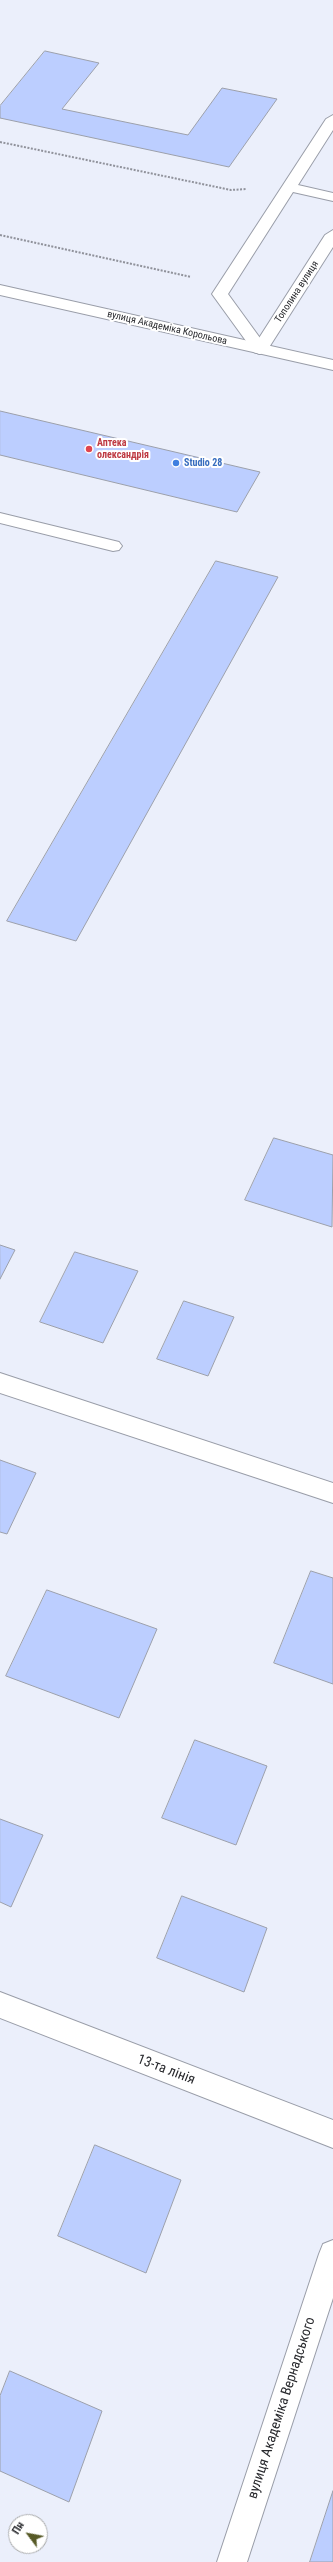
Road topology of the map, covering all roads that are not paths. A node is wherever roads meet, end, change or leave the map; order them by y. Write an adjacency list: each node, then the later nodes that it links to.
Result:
1 (333, 119): 2 (street)
2 (289, 187): 3 (street); 6 (street)
3 (333, 197)
4 (333, 235): 6 (street, Тополина вулиця)
5 (0, 290): 6 (street, вулиця Академіка Корольова)
6 (260, 349): 7 (street, вулиця Академіка Корольова)
7 (333, 365)
8 (0, 518): 9 (street)
9 (114, 546)
10 (0, 1383): 11 (street)
11 (333, 1493)
12 (0, 2005): 13 (street, 13-та лінія)
13 (333, 2134)
14 (333, 2254): 15 (street, вулиця Академіка Вернадського)
15 (232, 2562)

